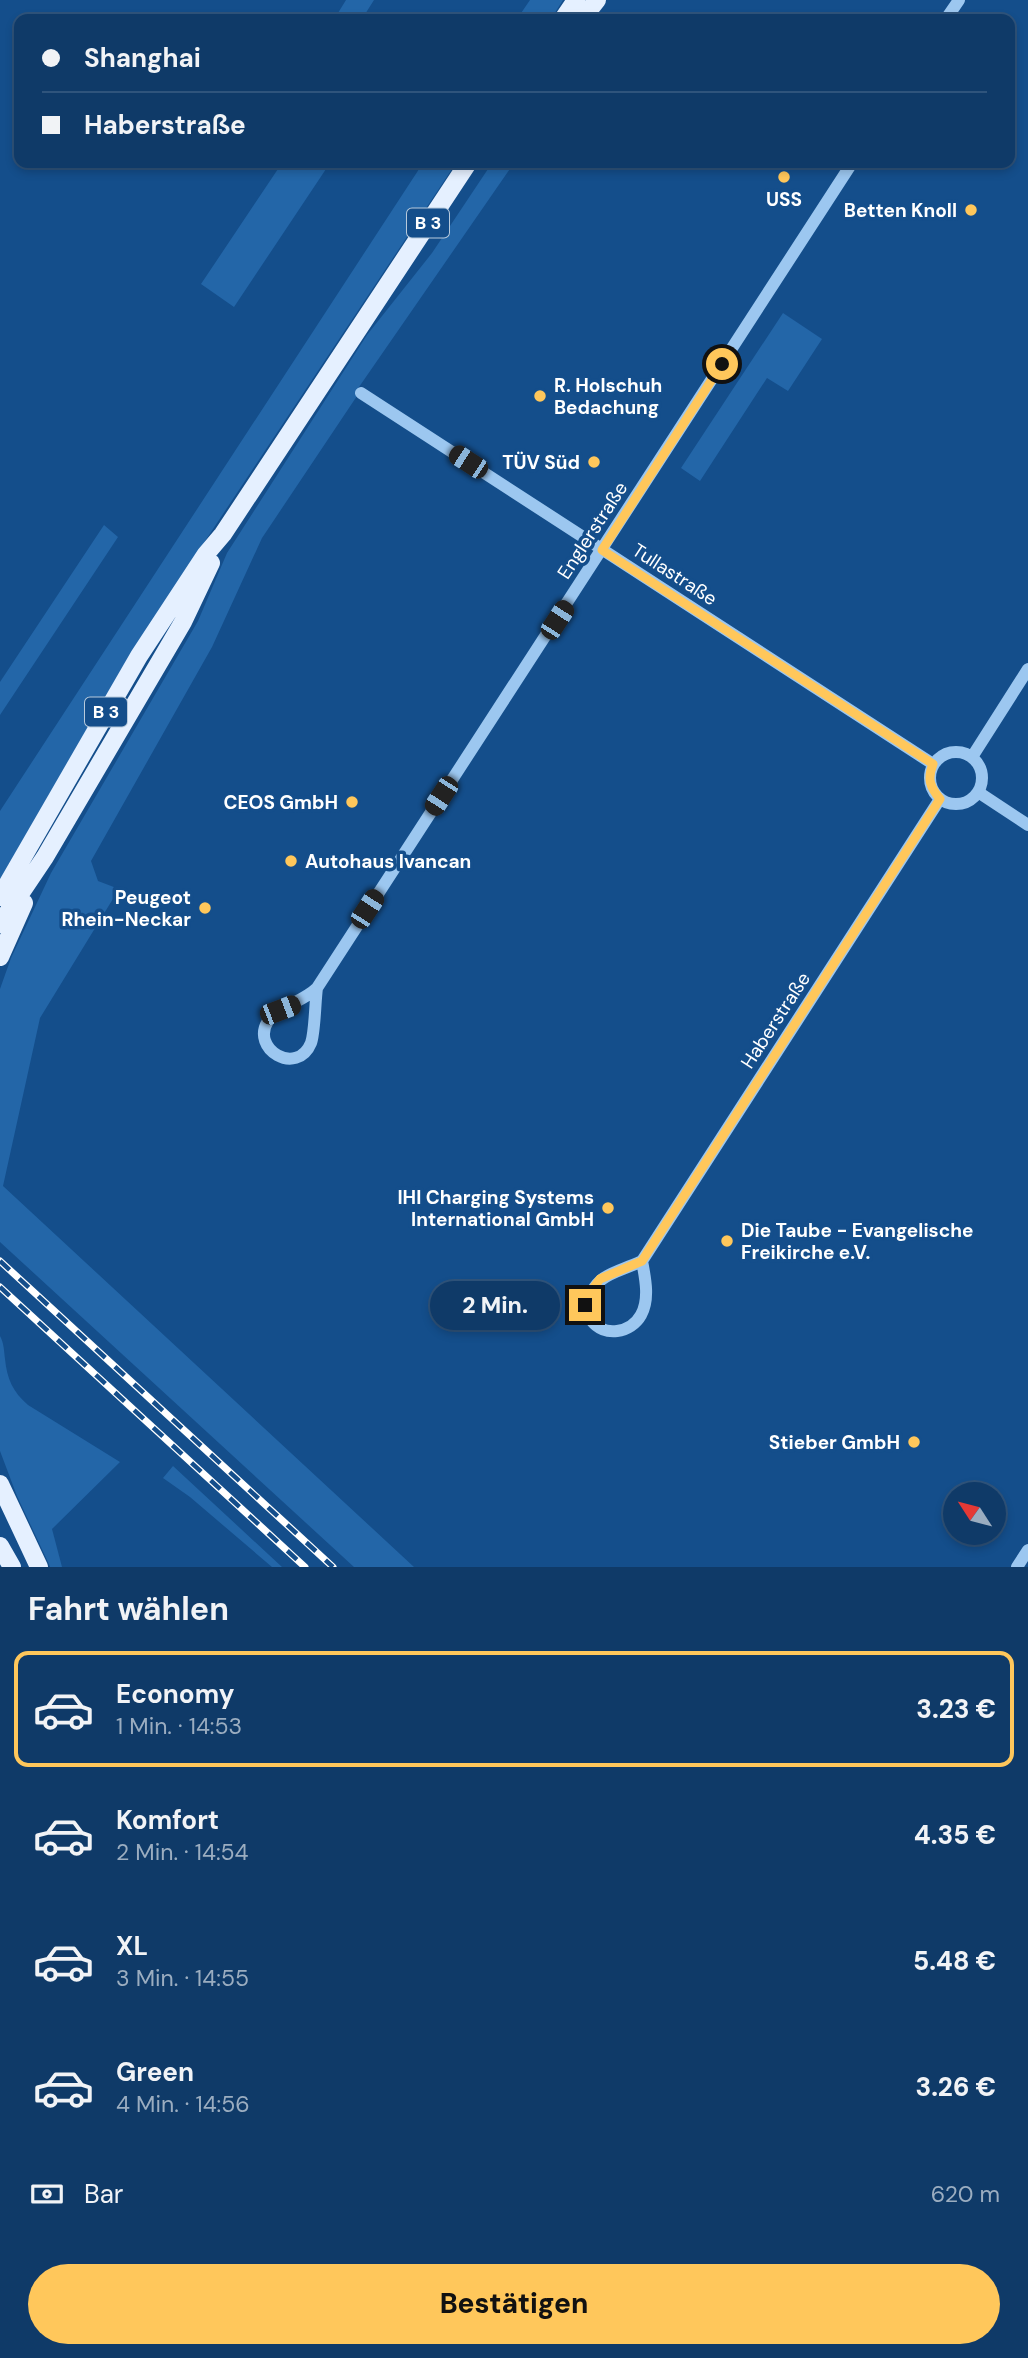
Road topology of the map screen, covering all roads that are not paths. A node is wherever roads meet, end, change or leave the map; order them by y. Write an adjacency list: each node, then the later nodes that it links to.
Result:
1 (597, 0): 2 (main road)
2 (586, 14)
3 (465, 168): 6 (main road, B 3)
4 (849, 168): 7 (street, Englerstraße)
5 (361, 393): 7 (street, Tullastraße)
6 (223, 534): 14 (main road, B 3); 15 (main road, B 3)
7 (602, 550): 10 (street, Tullastraße); 18 (street, Englerstraße)
8 (1028, 669): 9 (street)
9 (972, 757): 10 (street); 11 (street)
10 (933, 764): 12 (street)
11 (978, 792): 12 (street); 13 (street)
12 (940, 799): 19 (street, Haberstraße)
13 (1028, 825)
14 (45, 857): 16 (main road, B 3); 17 (main road, B 3)
15 (0, 897)
16 (0, 924)
17 (0, 957)
18 (317, 988): 18 (street, Englerstraße)
19 (642, 1261): 19 (street)
20 (0, 1484): 24 (main road)
21 (0, 1546): 23 (main road)
22 (1028, 1550): 25 (street)
23 (12, 1567)
24 (39, 1567)
25 (1017, 1567)

